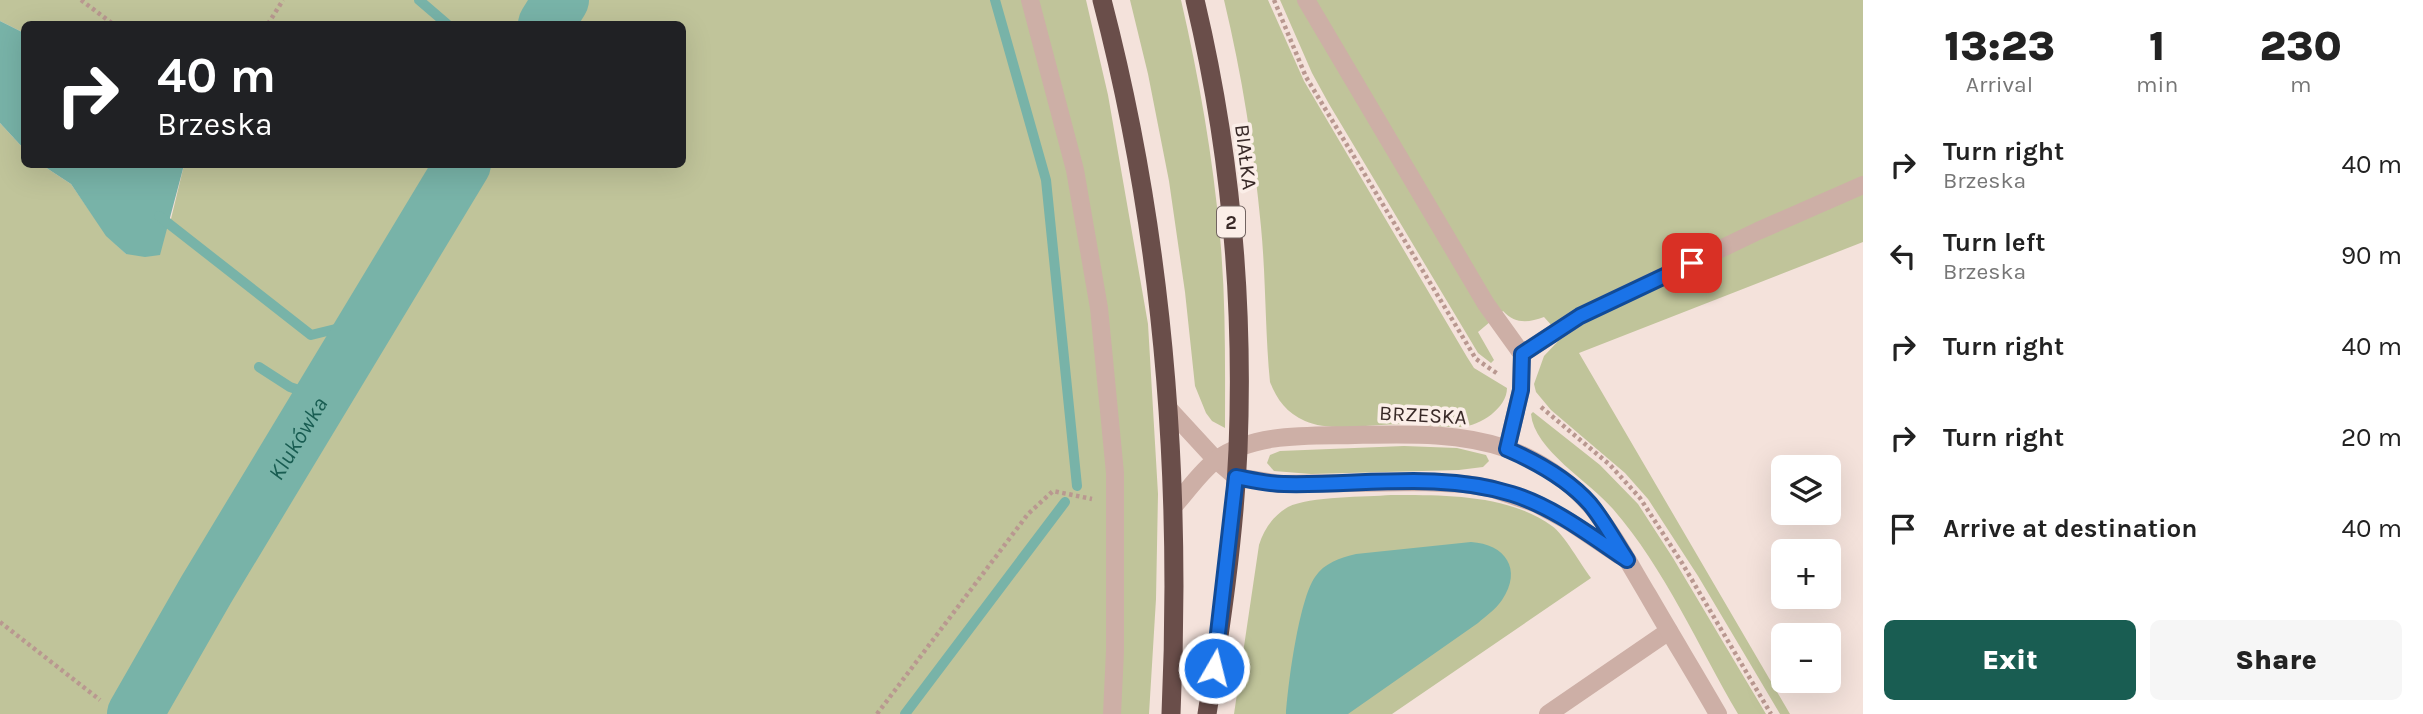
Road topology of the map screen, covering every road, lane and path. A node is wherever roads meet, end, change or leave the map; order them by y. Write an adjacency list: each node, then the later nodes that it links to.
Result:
1 (81, 0): 7 (path)
2 (283, 0): 8 (path)
3 (1030, 0): 16 (street)
4 (1102, 0): 11 (highway)
5 (1195, 0): 12 (highway, BIAŁKA / 2)
6 (1306, 0): 10 (street)
7 (109, 21)
8 (270, 21)
9 (1863, 185): 10 (street)
10 (1522, 354): 13 (street)
11 (1169, 409): 14 (street); 17 (highway)
12 (1238, 447): 13 (street, BRZESKA); 14 (street, BRZESKA); 15 (highway, 2)
13 (1507, 449): 18 (street, BRZESKA)
14 (1216, 460): 15 (street); 17 (street, BRZESKA)
15 (1236, 477): 18 (street, BRZESKA); 25 (highway, 2)
16 (1115, 503): 22 (path); 23 (street)
17 (1173, 507): 24 (highway)
18 (1627, 560): 20 (street, BRZESKA)
19 (0, 622): 21 (path)
20 (1669, 631): 26 (street); 27 (street, BRZESKA)
21 (100, 700)
22 (877, 714)
23 (1112, 714)
24 (1171, 714)
25 (1207, 714)
26 (1548, 714)
27 (1718, 714)

